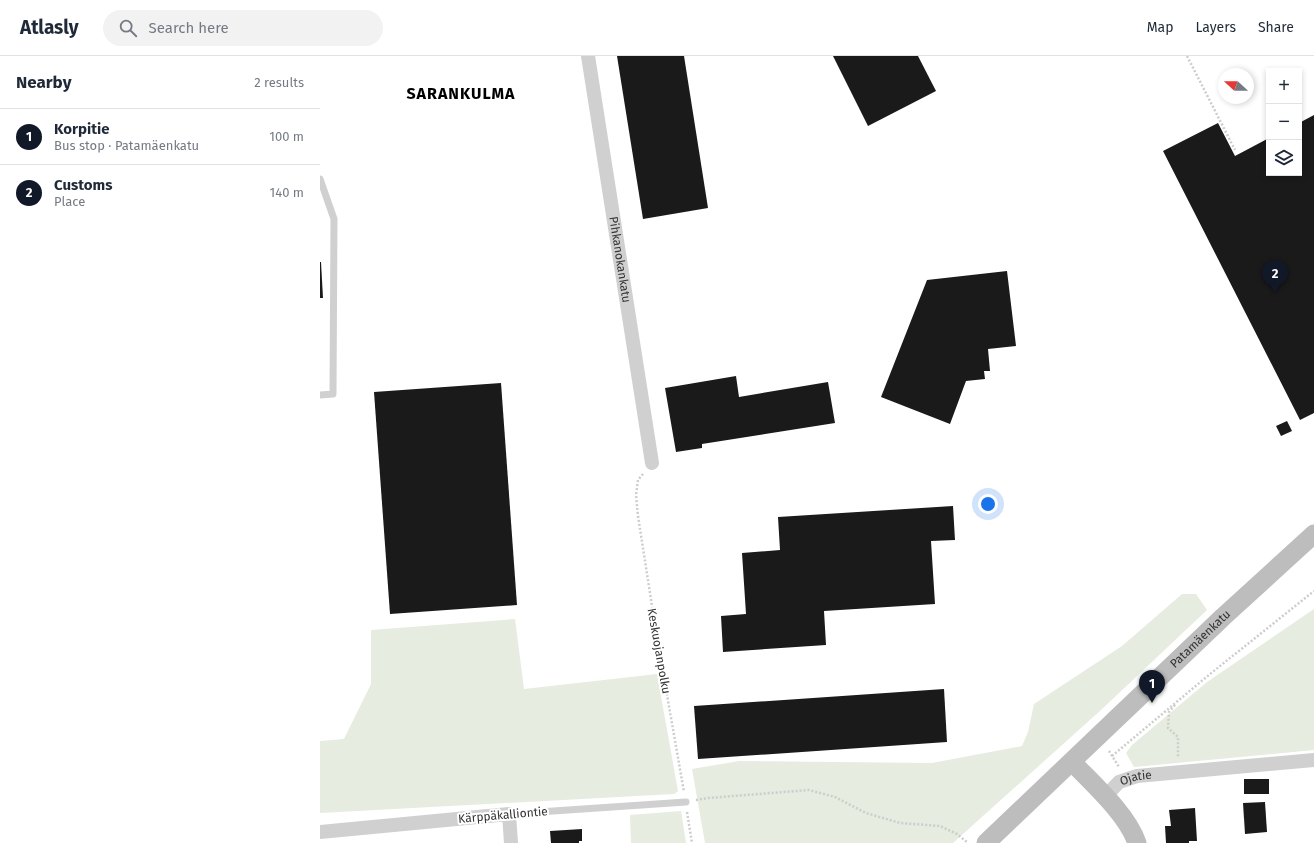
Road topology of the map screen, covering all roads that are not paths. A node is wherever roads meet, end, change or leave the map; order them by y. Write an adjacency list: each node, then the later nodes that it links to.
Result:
1 (588, 56): 4 (street, Pihkanokankatu)
2 (320, 179): 3 (lane)
3 (320, 395)
4 (652, 463)
5 (1314, 534): 7 (street, Patamäenkatu)
6 (1314, 760): 8 (street, Ojatie)
7 (1072, 762): 8 (street, Ojatie); 13 (street)
8 (1105, 797): 14 (street)
9 (686, 802): 10 (lane, Kärppäkalliontie)
10 (509, 814): 11 (street, Kärppäkalliontie); 12 (street)
11 (320, 832)
12 (511, 843)
13 (986, 843)
14 (1137, 843)

